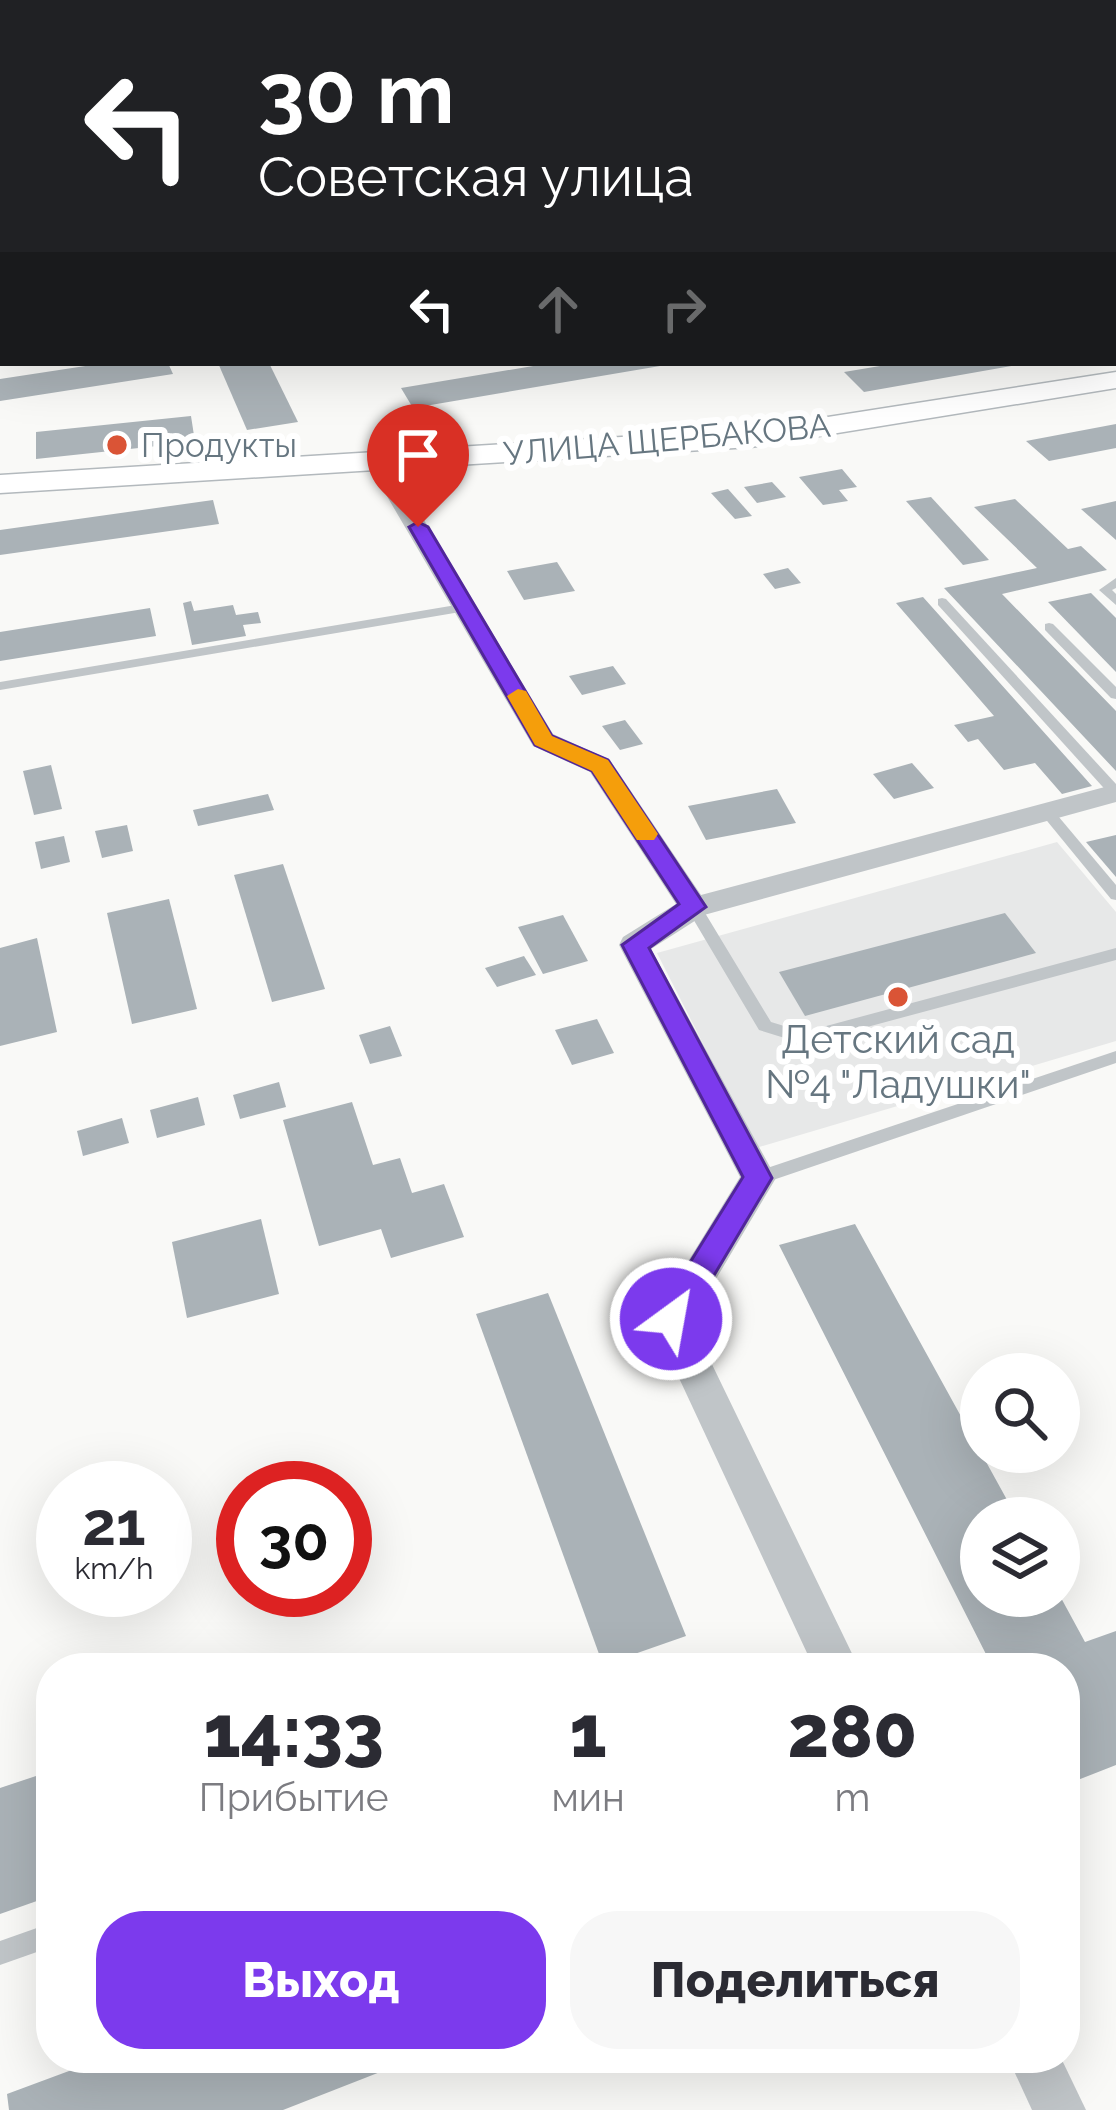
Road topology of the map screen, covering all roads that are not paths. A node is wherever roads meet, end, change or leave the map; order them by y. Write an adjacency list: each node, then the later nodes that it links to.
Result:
1 (1116, 380): 2 (main road, УЛИЦА ЩЕРБАКОВА)
2 (378, 462): 3 (main road, УЛИЦА ЩЕРБАКОВА); 7 (street)
3 (0, 484)
4 (1116, 582): 5 (lane)
5 (1116, 601)
6 (942, 602): 11 (lane)
7 (468, 607): 9 (lane); 14 (street)
8 (1048, 627): 10 (lane)
9 (0, 686)
10 (1116, 695)
11 (1116, 793): 12 (street)
12 (1048, 813): 13 (lane); 14 (street)
13 (1116, 895)
14 (694, 907): 15 (lane); 17 (street)
15 (1116, 954)
16 (1116, 1057): 17 (lane)
17 (758, 1178): 18 (street)
18 (830, 1653)
19 (36, 1940): 20 (lane)
20 (0, 1953)
21 (1042, 2073): 22 (street)
22 (1060, 2110)

